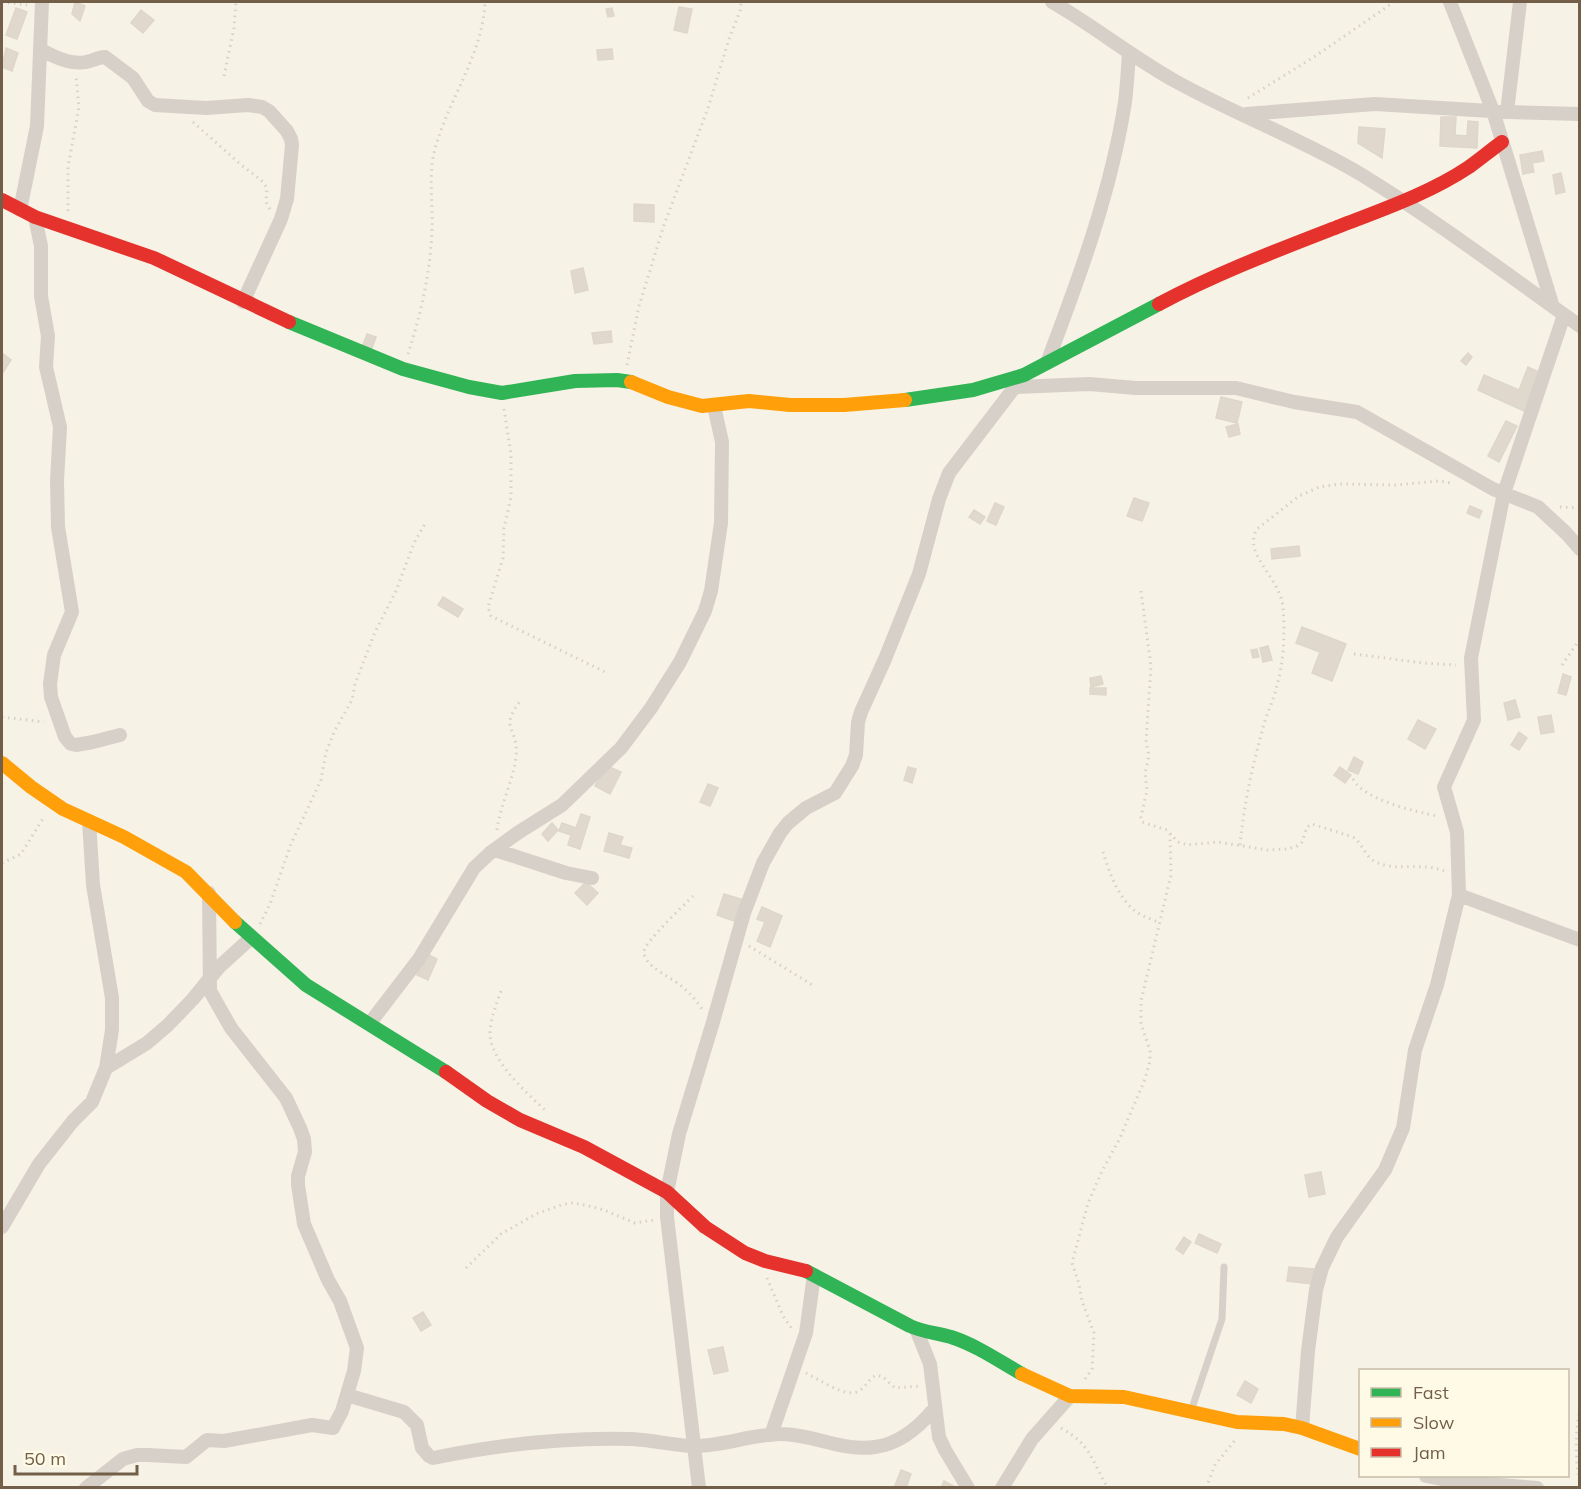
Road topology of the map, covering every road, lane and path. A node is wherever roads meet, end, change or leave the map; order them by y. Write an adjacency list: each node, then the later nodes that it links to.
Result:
1 (2, 2): 9 (path)
2 (236, 2): 13 (path)
3 (485, 2): 29 (path)
4 (741, 2): 31 (path)
5 (1052, 2): 11 (street)
6 (1394, 2): 15 (path)
7 (1450, 2): 16 (street)
8 (1520, 2): 16 (street)
9 (42, 4): 10 (street)
10 (40, 49): 12 (street); 21 (street)
11 (1129, 51): 15 (street); 28 (street)
12 (71, 61): 14 (street); 24 (path)
13 (224, 76)
14 (179, 108): 23 (path); 23 (street)
15 (1235, 111): 16 (street); 20 (street)
16 (1500, 112): 17 (street); 18 (street)
17 (1580, 114)
18 (1502, 142): 20 (street); 26 (street)
19 (2, 200): 21 (street)
20 (1401, 202): 26 (street); 28 (street)
21 (20, 210): 22 (street)
22 (35, 217): 24 (street); 47 (street)
23 (281, 217): 25 (street)
24 (72, 230): 25 (street)
25 (243, 302): 29 (street)
26 (1559, 311): 27 (street); 36 (street)
27 (1580, 326)
28 (1047, 363): 30 (street)
29 (403, 369): 33 (street)
30 (1024, 375): 32 (street); 34 (street)
31 (635, 383): 33 (street); 34 (street)
32 (1014, 387): 36 (street); 66 (street)
33 (502, 393): 44 (path)
34 (714, 406): 56 (street)
35 (1462, 485): 55 (path)
36 (1504, 494): 38 (street); 43 (street)
37 (426, 522): 65 (path)
38 (1580, 549)
39 (1142, 591): 54 (path)
40 (1580, 639): 42 (path)
41 (1354, 654): 43 (path)
42 (1562, 665)
43 (1470, 666): 52 (street)
44 (607, 673)
45 (522, 699): 56 (path)
46 (2, 717): 47 (path)
47 (58, 718): 48 (street)
48 (120, 735)
49 (2, 763): 51 (street)
50 (1353, 779): 52 (path)
51 (51, 801): 53 (street); 58 (path)
52 (1453, 819): 59 (street)
53 (88, 821): 61 (street); 73 (street)
54 (1170, 834): 55 (path); 64 (path)
55 (1240, 845): 59 (path)
56 (495, 850): 60 (street); 71 (street)
57 (1103, 852): 64 (path)
58 (2, 863)
59 (1460, 877): 62 (street)
60 (592, 878)
61 (209, 893): 65 (street); 68 (street)
62 (1459, 895): 67 (street); 93 (street)
63 (693, 896): 72 (path)
64 (1160, 923): 87 (path)
65 (251, 938): 68 (street); 71 (street)
66 (737, 939): 69 (path); 72 (street)
67 (1580, 940)
68 (209, 980): 73 (street); 86 (street)
69 (814, 986)
70 (501, 991): 74 (path)
71 (370, 1023): 75 (street)
72 (712, 1026): 75 (street)
73 (106, 1068): 77 (street)
74 (553, 1118)
75 (667, 1192): 76 (street); 78 (street)
76 (667, 1217): 80 (path); 95 (street)
77 (2, 1227)
78 (761, 1259): 81 (street); 83 (path)
79 (1224, 1267): 90 (lane)
80 (466, 1268)
81 (814, 1275): 82 (street); 83 (street)
82 (916, 1329): 85 (street); 87 (street)
83 (803, 1344): 84 (street)
84 (795, 1367): 85 (path); 94 (street)
85 (934, 1384): 89 (street)
86 (347, 1395): 95 (street); 100 (street)
87 (1070, 1396): 90 (street); 91 (street)
88 (1580, 1408): 99 (path)
89 (934, 1409): 94 (street); 102 (street)
90 (1191, 1411): 92 (street)
91 (1046, 1421): 103 (street); 104 (path)
92 (1253, 1423): 93 (street); 105 (path)
93 (1302, 1428): 96 (street)
94 (771, 1435): 95 (street)
95 (693, 1446): 101 (street)
96 (1359, 1449)
97 (1429, 1477): 98 (street)
98 (1449, 1484): 106 (street)
99 (1580, 1484)
100 (86, 1488)
101 (699, 1488)
102 (968, 1488)
103 (1002, 1488)
104 (1108, 1488)
105 (1206, 1488)
106 (1537, 1488)

